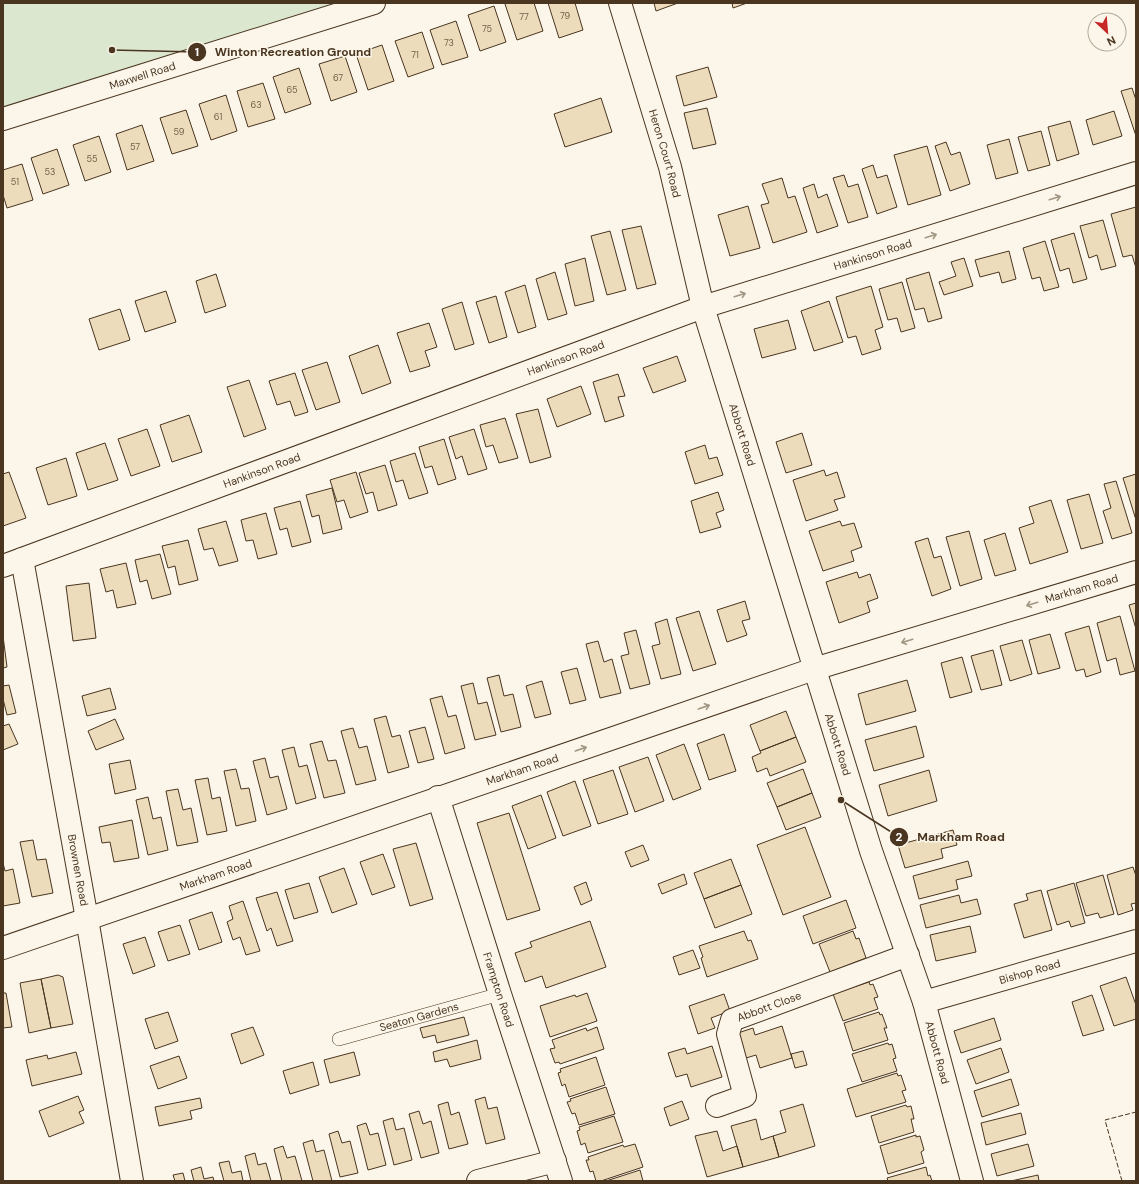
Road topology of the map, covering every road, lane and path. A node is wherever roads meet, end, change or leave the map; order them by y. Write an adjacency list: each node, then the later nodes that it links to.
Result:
1 (374, 3): 3 (street, Maxwell Road)
2 (620, 3): 5 (street, Heron Court Road)
3 (3, 119)
4 (1136, 173): 5 (street, Hankinson Road, one-way to 4)
5 (703, 307): 6 (street, Hankinson Road); 8 (street, Abbott Road)
6 (12, 563): 10 (street, Brownen Road)
7 (1136, 572): 8 (street, Markham Road, one-way to 8)
8 (814, 669): 9 (street, Markham Road, one-way to 8); 13 (street, Abbott Road)
9 (438, 797): 10 (street, Markham Road); 14 (street, Frampton Road)
10 (87, 919): 12 (street, Markham Road); 19 (street, Brownen Road)
11 (1136, 941): 15 (street, Bishop Road)
12 (3, 948)
13 (908, 955): 15 (street, Abbott Road); 17 (street, Abbott Close)
14 (500, 994): 16 (lane, Seaton Gardens); 18 (street, Frampton Road)
15 (924, 1002): 21 (street, Abbott Road)
16 (339, 1039)
17 (717, 1106)
18 (558, 1171): 20 (street)
19 (132, 1181)
20 (478, 1181)
21 (972, 1181)

